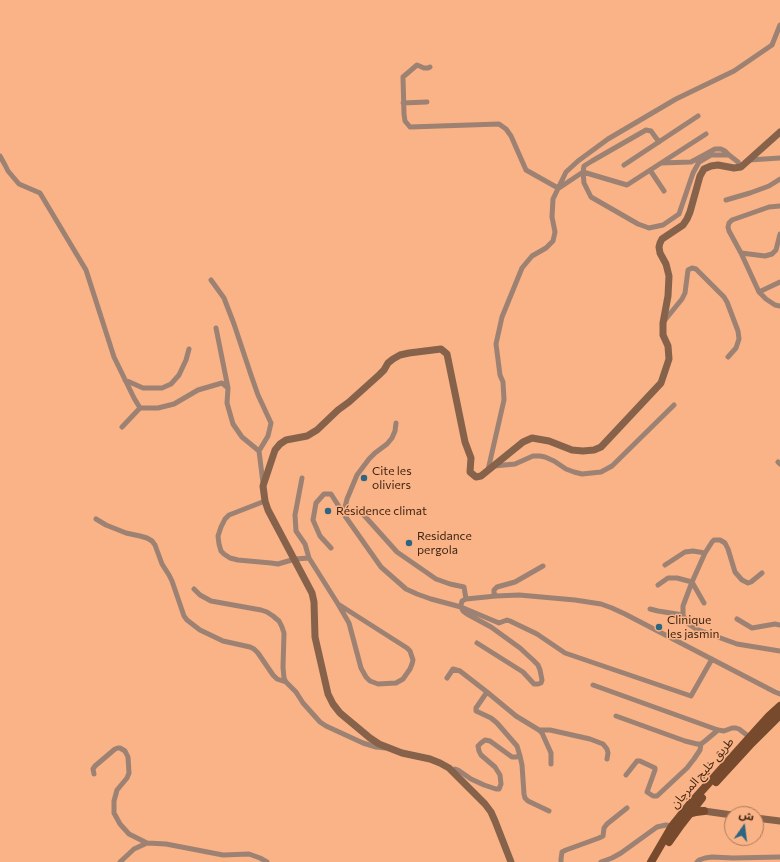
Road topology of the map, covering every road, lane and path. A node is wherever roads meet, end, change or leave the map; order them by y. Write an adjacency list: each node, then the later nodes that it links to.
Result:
1 (780, 25): 19 (street)
2 (430, 67): 4 (street)
3 (427, 102): 4 (street)
4 (403, 103): 19 (street)
5 (698, 116): 8 (street)
6 (780, 132): 12 (main road)
7 (706, 134): 13 (street)
8 (659, 142): 14 (street); 17 (street)
9 (729, 155): 13 (street); 15 (street); 17 (street)
10 (0, 156): 33 (street)
11 (780, 158): 12 (street)
12 (749, 160): 15 (main road)
13 (660, 163): 16 (street)
14 (624, 165)
15 (741, 167): 29 (main road)
16 (650, 170): 17 (street); 20 (street)
17 (583, 172): 19 (street)
18 (780, 179): 21 (street)
19 (558, 188): 40 (street)
20 (664, 191)
21 (726, 200)
22 (780, 206): 24 (street)
23 (780, 234): 24 (street)
24 (741, 253): 27 (street)
25 (211, 280): 39 (street)
26 (780, 282): 27 (street)
27 (759, 292): 28 (street)
28 (780, 306)
29 (663, 323): 32 (street); 40 (main road)
30 (216, 328): 34 (street)
31 (189, 349): 33 (street)
32 (728, 357)
33 (125, 380): 36 (street)
34 (228, 388): 36 (street); 39 (street)
35 (674, 405): 40 (street)
36 (140, 408): 38 (street)
37 (396, 422): 45 (street)
38 (122, 427)
39 (259, 451): 42 (street)
40 (491, 468): 42 (main road)
41 (302, 478): 49 (street)
42 (263, 486): 43 (main road)
43 (265, 501): 50 (main road); 50 (street)
44 (362, 513): 58 (street)
45 (345, 516): 47 (street); 61 (street)
46 (96, 519): 72 (street)
47 (331, 548)
48 (705, 553): 51 (street); 53 (street); 54 (street)
49 (309, 558): 50 (street); 60 (street)
50 (295, 560): 84 (main road)
51 (665, 565)
52 (543, 566): 57 (street)
53 (762, 573)
54 (692, 582): 55 (street); 59 (street); 63 (street)
55 (658, 585)
56 (194, 589): 72 (street)
57 (496, 596): 58 (street); 70 (street)
58 (466, 599): 61 (street)
59 (704, 603)
60 (338, 604): 64 (street); 66 (street)
61 (461, 607): 68 (street); 70 (street)
62 (650, 609): 63 (street)
63 (683, 614): 69 (street)
64 (358, 616): 66 (street); 66 (street)
65 (737, 619): 67 (street)
66 (349, 623)
67 (780, 625)
68 (477, 643)
69 (780, 651)
70 (712, 659): 75 (street)
71 (447, 678): 74 (street)
72 (286, 682): 84 (street)
73 (593, 685): 81 (street)
74 (487, 692): 80 (street); 85 (street)
75 (777, 693): 76 (street)
76 (780, 699)
77 (780, 706): 82 (main road, طريق خليج المرجان)
78 (780, 715): 82 (main road, طريق خليج المرجان)
79 (616, 716): 83 (street)
80 (539, 730): 86 (street); 87 (street)
81 (718, 730): 82 (street); 83 (street)
82 (752, 739): 91 (main road, طريق خليج المرجان)
83 (701, 744): 90 (street)
84 (390, 748): 88 (main road)
85 (520, 756): 88 (street); 93 (street)
86 (607, 759)
87 (551, 764)
88 (453, 772): 106 (main road)
89 (94, 774): 99 (street)
90 (626, 775)
91 (692, 807): 94 (main road); 94 (main road); 98 (main road, طريق خليج المرجان)
92 (626, 808): 107 (street)
93 (549, 811)
94 (704, 811): 95 (main road)
95 (724, 814)
96 (764, 819): 97 (main road)
97 (780, 821)
98 (675, 828): 103 (street); 109 (main road, طريق خليج المرجان); 110 (main road, طريق خليج المرجان)
99 (147, 843): 104 (street); 105 (street)
100 (780, 857): 102 (street)
101 (704, 860): 102 (street); 111 (street)
102 (733, 860)
103 (608, 861): 108 (street)
104 (120, 862)
105 (266, 862)
106 (511, 862)
107 (561, 862)
108 (601, 862)
109 (652, 862)
110 (658, 862)
111 (698, 862)

